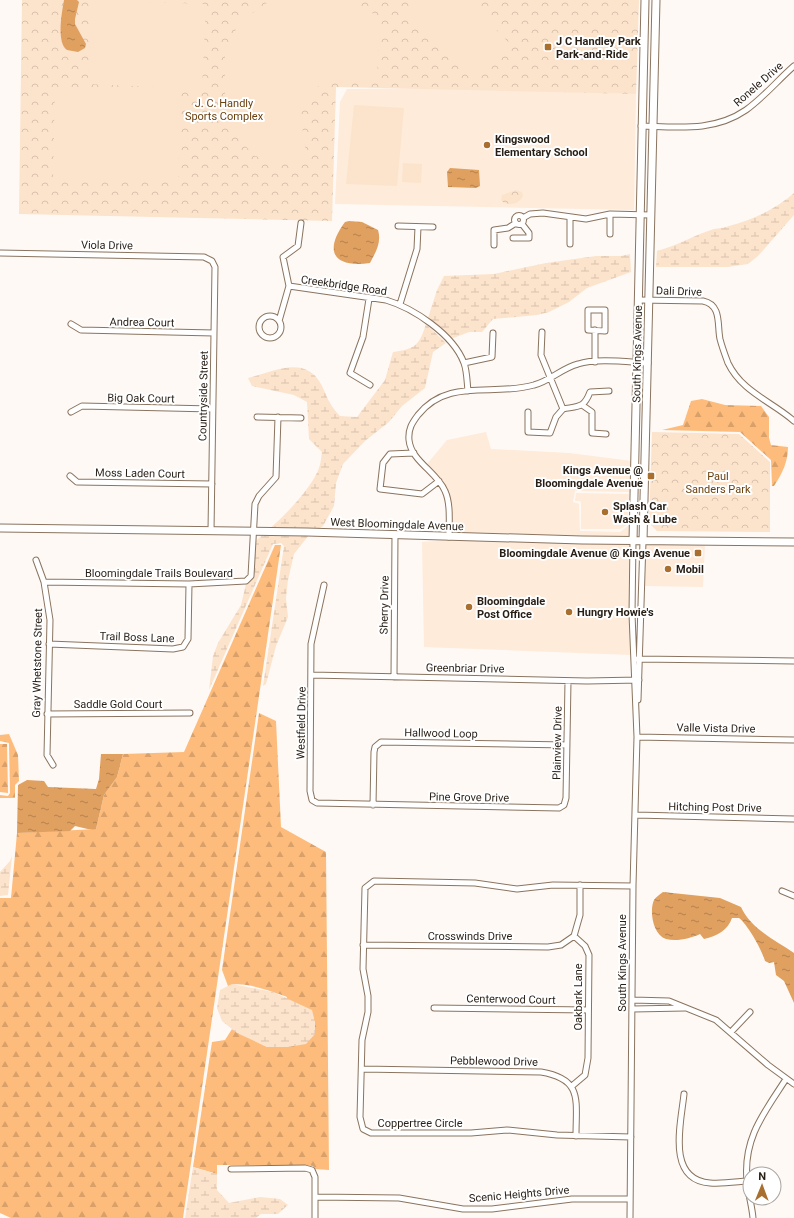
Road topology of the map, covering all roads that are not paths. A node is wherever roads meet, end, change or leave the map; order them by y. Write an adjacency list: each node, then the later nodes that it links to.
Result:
1 (645, 0): 4 (main road, South Kings Avenue)
2 (656, 0): 5 (main road, South Kings Avenue)
3 (794, 66): 5 (street, Ronele Drive)
4 (641, 126): 5 (street, Ronele Drive); 7 (main road, South Kings Avenue)
5 (653, 126): 8 (main road, South Kings Avenue)
6 (610, 214): 7 (street); 9 (street); 16 (street)
7 (640, 215): 8 (street); 24 (main road, South Kings Avenue)
8 (651, 215): 25 (main road, South Kings Avenue)
9 (570, 218): 10 (street); 18 (street)
10 (523, 221): 12 (street); 12 (street); 17 (street)
11 (301, 223): 22 (street)
12 (516, 223): 19 (street)
13 (398, 226): 14 (street)
14 (418, 227): 15 (street); 26 (street)
15 (433, 227)
16 (610, 234)
17 (513, 238)
18 (570, 244)
19 (494, 245)
20 (0, 254): 21 (street, Viola Drive)
21 (212, 261): 31 (street, Countryside Street)
22 (289, 286): 23 (street, Creekbridge Road); 27 (street)
23 (369, 299): 26 (street, Creekbridge Road); 38 (street)
24 (638, 300): 25 (street, Dali Drive); 35 (main road, South Kings Avenue)
25 (649, 300): 36 (main road, South Kings Avenue); 49 (street, Dali Drive)
26 (400, 304): 34 (street, Creekbridge Road)
27 (279, 321): 27 (street)
28 (71, 324): 31 (street, Andrea Court)
29 (595, 330): 29 (street); 33 (street)
30 (542, 332): 37 (street)
31 (214, 333): 42 (street, Countryside Street)
32 (493, 333): 34 (street)
33 (595, 362): 35 (street); 37 (street)
34 (464, 363): 39 (street, Creekbridge Road)
35 (637, 363): 36 (street); 60 (main road, South Kings Avenue)
36 (648, 363): 61 (main road, South Kings Avenue)
37 (550, 378): 39 (street); 43 (street)
38 (370, 385)
39 (468, 391): 51 (street)
40 (609, 391): 41 (street)
41 (582, 405): 43 (street); 50 (street)
42 (212, 409): 44 (street, Big Oak Court); 54 (street, Countryside Street)
43 (563, 409): 45 (street)
44 (71, 412)
45 (528, 412)
46 (257, 417): 47 (street)
47 (278, 417): 48 (street); 57 (street, Bloomingdale Trails Boulevard)
48 (302, 418)
49 (794, 421)
50 (606, 434)
51 (414, 453): 53 (street); 53 (street)
52 (70, 476): 54 (street, Moss Laden Court)
53 (439, 482): 59 (street)
54 (212, 484): 56 (street, Countryside Street)
55 (0, 528): 56 (main road, West Bloomingdale Avenue)
56 (211, 531): 57 (main road, West Bloomingdale Avenue)
57 (254, 532): 58 (main road, West Bloomingdale Avenue); 65 (street, Bloomingdale Trails Boulevard)
58 (396, 534): 59 (main road, West Bloomingdale Avenue); 71 (street, Sherry Drive)
59 (449, 537): 60 (main road, West Bloomingdale Avenue)
60 (633, 541): 61 (main road, West Bloomingdale Avenue); 68 (street, South Kings Avenue)
61 (643, 541): 62 (main road, West Bloomingdale Avenue); 68 (street, South Kings Avenue)
62 (794, 542)
63 (36, 560): 64 (street, Gray Whetstone Street)
64 (44, 582): 65 (street, Bloomingdale Trails Boulevard); 67 (street, Gray Whetstone Street)
65 (189, 584): 67 (street, Trail Boss Lane)
66 (324, 585): 70 (street, Westfield Drive)
67 (49, 644): 75 (street, Gray Whetstone Street)
68 (637, 659): 69 (street); 73 (street, South Kings Avenue)
69 (794, 661)
70 (311, 676): 71 (street, Greenbriar Drive); 80 (street, Westfield Drive)
71 (394, 677): 72 (street, Greenbriar Drive)
72 (568, 681): 73 (street, Greenbriar Drive); 78 (street, Plainview Drive)
73 (637, 681): 76 (street, South Kings Avenue)
74 (190, 713): 75 (street, Saddle Gold Court)
75 (47, 714): 79 (street, Gray Whetstone Street)
76 (637, 737): 77 (street, Valle Vista Drive); 82 (street, South Kings Avenue)
77 (794, 740)
78 (567, 745): 80 (street, Hallwood Loop); 81 (street, Plainview Drive)
79 (53, 765)
80 (373, 805): 81 (street, Pine Grove Drive)
81 (564, 805)
82 (636, 815): 83 (street, Hitching Post Drive); 85 (street, South Kings Avenue)
83 (794, 819)
84 (580, 885): 85 (street, Coppertree Circle); 88 (street); 89 (street, Coppertree Circle)
85 (633, 886): 90 (street, South Kings Avenue)
86 (782, 891): 87 (street)
87 (794, 896)
88 (574, 936): 89 (street, Crosswinds Drive); 94 (street, Oakbark Lane)
89 (363, 945): 97 (street, Coppertree Circle)
90 (633, 1000): 92 (street); 93 (street, South Kings Avenue)
91 (434, 1008): 94 (street, Centerwood Court)
92 (686, 1008): 93 (street); 96 (street)
93 (633, 1009): 103 (street, South Kings Avenue)
94 (588, 1010): 100 (street, Oakbark Lane)
95 (750, 1012): 96 (street)
96 (731, 1032): 98 (street)
97 (362, 1069): 100 (street, Pebblewood Drive); 102 (street, Coppertree Circle)
98 (786, 1079): 99 (street); 104 (street)
99 (794, 1084)
100 (572, 1086): 102 (street)
101 (684, 1094): 106 (street)
102 (576, 1136): 103 (street, Coppertree Circle)
103 (631, 1137): 108 (street, South Kings Avenue)
104 (747, 1166)
105 (231, 1169): 107 (street)
106 (742, 1181)
107 (316, 1197): 108 (street, Scenic Heights Drive); 110 (street)
108 (630, 1199): 111 (street, South Kings Avenue)
109 (751, 1206): 112 (street)
110 (315, 1218)
111 (630, 1218)
112 (753, 1218)

